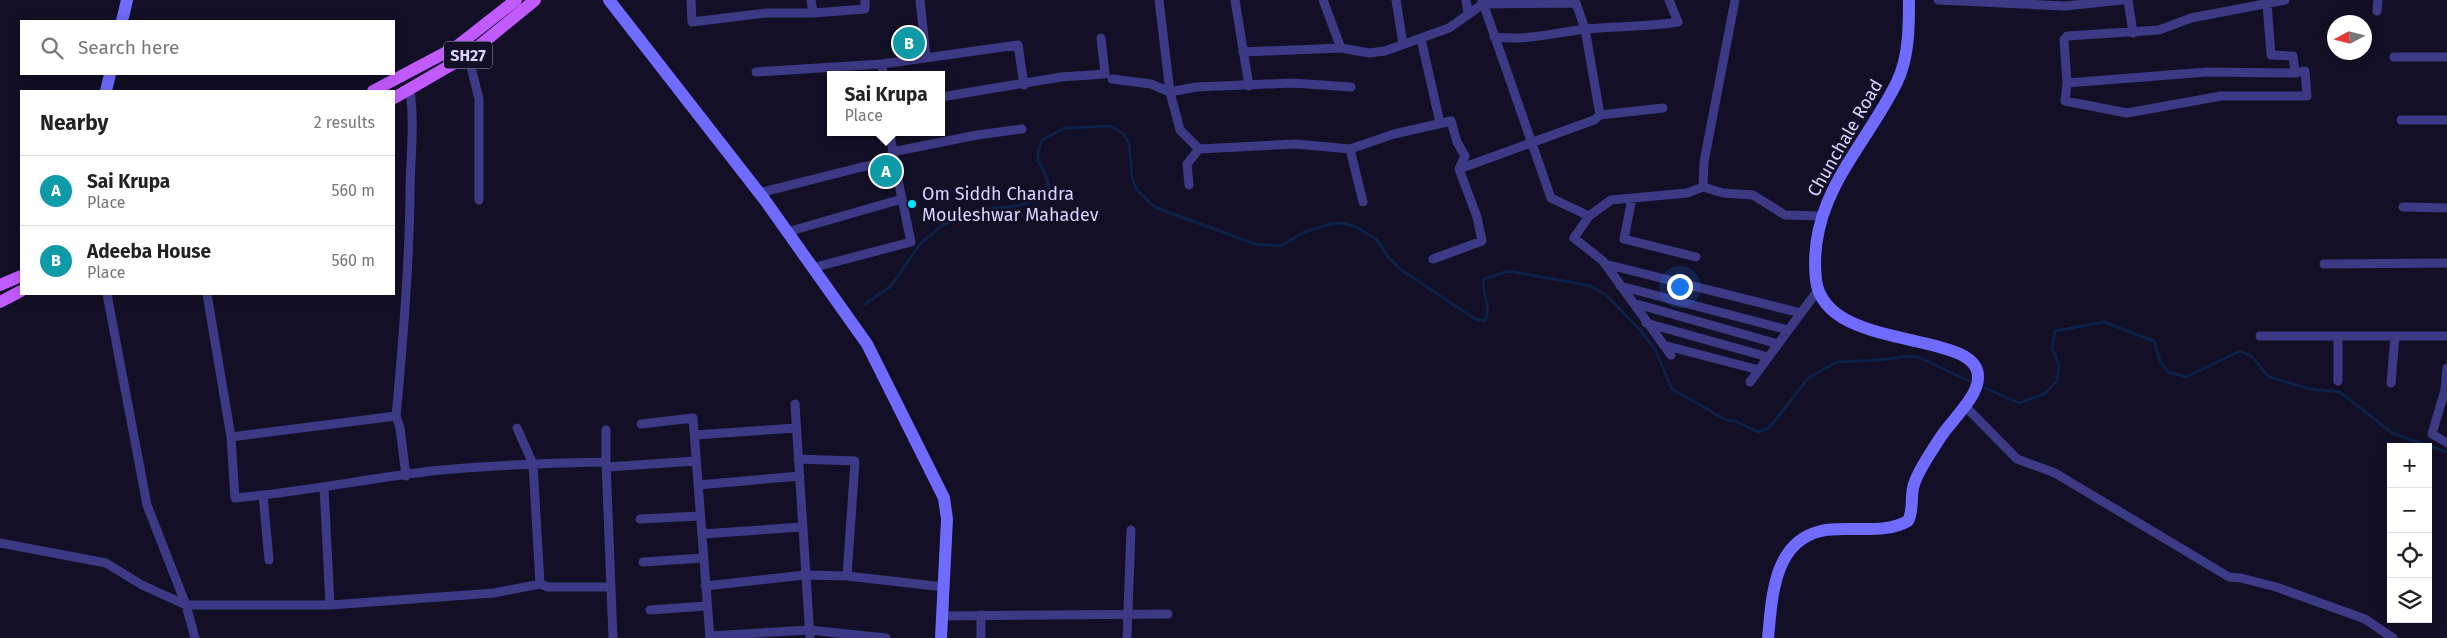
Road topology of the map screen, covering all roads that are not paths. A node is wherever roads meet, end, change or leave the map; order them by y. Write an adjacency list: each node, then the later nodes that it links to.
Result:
1 (128, 0): 27 (street)
2 (516, 0): 51 (main road)
3 (535, 0): 36 (main road, SH27)
4 (609, 0): 70 (street)
5 (691, 0): 26 (street)
6 (811, 0): 26 (street)
7 (865, 0): 26 (street)
8 (920, 0): 37 (street)
9 (1159, 0): 53 (street)
10 (1235, 0): 35 (street)
11 (1323, 0): 34 (street)
12 (1396, 0): 33 (street)
13 (1466, 0): 25 (street)
14 (1669, 0): 28 (street)
15 (1735, 0): 69 (street)
16 (1909, 0): 78 (street, Chunchale Road)
17 (1938, 0): 18 (street)
18 (2122, 0)
19 (2128, 0): 29 (street)
20 (2285, 0): 23 (street)
21 (2378, 0): 24 (street)
22 (1482, 2): 25 (street); 28 (street); 30 (street)
23 (2267, 3): 29 (street); 43 (street)
24 (2377, 11)
25 (1468, 13): 32 (street)
26 (813, 14)
27 (122, 20)
28 (1586, 29): 30 (street); 57 (street)
29 (2133, 33): 46 (street)
30 (1494, 37): 63 (street)
31 (1101, 38): 47 (street)
32 (1422, 39): 33 (street); 60 (street)
33 (1402, 44): 34 (street)
34 (1341, 48): 35 (street)
35 (1243, 52): 48 (street)
36 (468, 56): 52 (main road, SH27); 73 (street)
37 (926, 56): 40 (street); 47 (street)
38 (2394, 57): 39 (street)
39 (2447, 57)
40 (882, 64): 41 (street); 42 (street)
41 (883, 71)
42 (756, 72)
43 (2295, 73): 46 (street); 46 (street)
44 (110, 75): 50 (street)
45 (1112, 79): 53 (street)
46 (2067, 83)
47 (1024, 85): 54 (street)
48 (1249, 86): 49 (street); 53 (street)
49 (1351, 87)
50 (106, 90)
51 (375, 90)
52 (410, 90): 55 (main road, SH27); 114 (street)
53 (1170, 92): 64 (street)
54 (945, 95)
55 (395, 98)
56 (1663, 108): 57 (street)
57 (1600, 115): 63 (street)
58 (2401, 120): 59 (street)
59 (2447, 120)
60 (1440, 123): 65 (street); 67 (street)
61 (1022, 129): 66 (street)
62 (890, 136): 66 (street)
63 (1532, 144): 67 (street); 77 (street)
64 (1199, 148): 65 (street); 68 (street)
65 (1350, 149): 74 (street)
66 (893, 156): 70 (street); 72 (street)
67 (1459, 169): 81 (street)
68 (1189, 185)
69 (1702, 187): 71 (street); 78 (street)
70 (758, 193): 79 (street)
71 (1632, 198): 77 (street); 80 (street)
72 (902, 199): 79 (street); 85 (street)
73 (479, 200)
74 (1363, 202)
75 (2403, 207): 76 (street)
76 (2447, 208)
77 (1589, 216): 83 (street)
78 (1821, 216): 89 (street, Chunchale Road)
79 (787, 232): 85 (street)
80 (1696, 256)
81 (1433, 259)
82 (2447, 263): 84 (street)
83 (1605, 264): 88 (street); 95 (street)
84 (2324, 264)
85 (812, 268): 145 (street)
86 (20, 276): 87 (main road)
87 (0, 285)
88 (1620, 286): 94 (street); 97 (street)
89 (1818, 290): 95 (street); 112 (street)
90 (20, 292): 93 (main road)
91 (107, 295): 146 (street)
92 (207, 295): 120 (street)
93 (0, 302)
94 (1632, 303): 96 (street); 102 (street)
95 (1801, 313): 97 (street)
96 (1646, 323): 103 (street); 105 (street)
97 (1788, 330): 102 (street)
98 (2260, 336): 99 (street)
99 (2338, 336): 100 (street); 108 (street)
100 (2395, 336): 101 (street); 110 (street)
101 (2447, 336)
102 (1778, 344): 105 (street)
103 (1663, 345): 104 (street); 107 (street)
104 (1671, 355)
105 (1768, 357): 107 (street)
106 (2447, 368): 113 (street)
107 (1759, 370): 109 (street)
108 (2338, 381)
109 (1750, 382)
110 (2391, 383)
111 (795, 404): 117 (street)
112 (1964, 405): 162 (street); 163 (street)
113 (2443, 414): 121 (street)
114 (396, 416): 120 (street); 126 (street)
115 (641, 424): 119 (street)
116 (516, 428): 124 (street)
117 (796, 428): 119 (street); 122 (street)
118 (606, 430): 125 (street)
119 (695, 436): 123 (street)
120 (231, 437): 130 (street)
121 (2447, 443)
122 (798, 459): 127 (street); 141 (street)
123 (696, 461): 125 (street); 128 (street)
124 (533, 464): 125 (street); 126 (street); 142 (street)
125 (606, 465): 144 (street)
126 (406, 476): 129 (street)
127 (800, 476): 128 (street); 133 (street)
128 (698, 485): 131 (street)
129 (324, 488): 130 (street); 147 (street)
130 (263, 495): 138 (street)
131 (700, 516): 132 (street); 135 (street)
132 (640, 520)
133 (802, 527): 135 (street); 140 (street)
134 (1131, 530): 150 (street)
135 (702, 534): 137 (street)
136 (0, 543): 146 (street)
137 (703, 558): 139 (street); 143 (street)
138 (269, 560)
139 (643, 562)
140 (805, 575): 141 (street); 143 (street); 154 (street)
141 (847, 576): 145 (street)
142 (540, 584): 144 (street); 147 (street)
143 (705, 586): 148 (street)
144 (612, 587): 157 (street)
145 (944, 587): 153 (street)
146 (186, 605): 147 (street); 156 (street)
147 (330, 605)
148 (706, 606): 149 (street); 155 (street)
149 (650, 610)
150 (1127, 613): 151 (street); 152 (street); 161 (street)
151 (1168, 614)
152 (981, 615): 153 (street); 160 (street)
153 (942, 616): 159 (street)
154 (810, 634): 155 (street); 158 (street)
155 (710, 637)
156 (195, 638)
157 (613, 638)
158 (886, 638)
159 (941, 638)
160 (981, 638)
161 (1127, 638)
162 (1768, 638)
163 (2393, 638)

